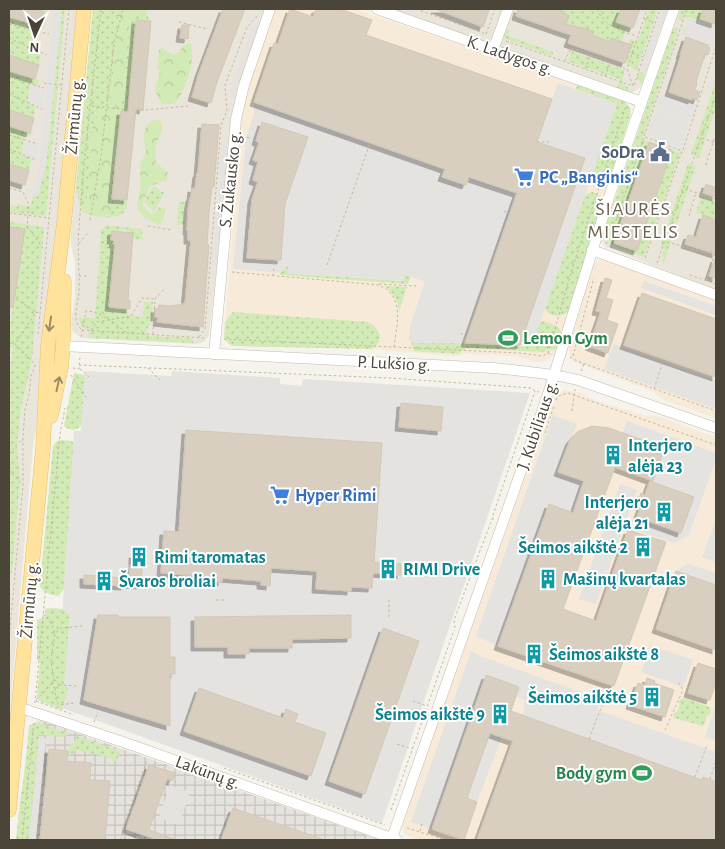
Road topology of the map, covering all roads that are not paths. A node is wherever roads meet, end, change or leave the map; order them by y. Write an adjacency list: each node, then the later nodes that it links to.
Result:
1 (84, 9): 8 (main road, Žirmūnų g.)
2 (270, 9): 13 (street, S. Žukausko g.)
3 (377, 9): 6 (street, K. Ladygos g.)
4 (508, 9): 6 (street)
5 (674, 9): 7 (street, J. Kubiliaus g.)
6 (494, 50): 7 (street, K. Ladygos g.)
7 (642, 102): 9 (street, J. Kubiliaus g.)
8 (64, 224): 11 (main road, Žirmūnų g., one-way to 11); 12 (main road, Žirmūnų g.)
9 (592, 250): 10 (street); 14 (street, J. Kubiliaus g.)
10 (716, 294)
11 (43, 343): 12 (main road); 16 (main road, Žirmūnų g.)
12 (63, 346): 13 (street, P. Lukšio g.); 16 (main road, Žirmūnų g., one-way to 12)
13 (214, 354): 14 (street, P. Lukšio g.)
14 (555, 375): 15 (street, P. Lukšio g.); 19 (street, J. Kubiliaus g.)
15 (716, 428)
16 (43, 448): 17 (main road, Žirmūnų g.)
17 (18, 707): 18 (main road, Žirmūnų g.); 19 (street, Lakūnų g.)
18 (9, 810)
19 (395, 839)

